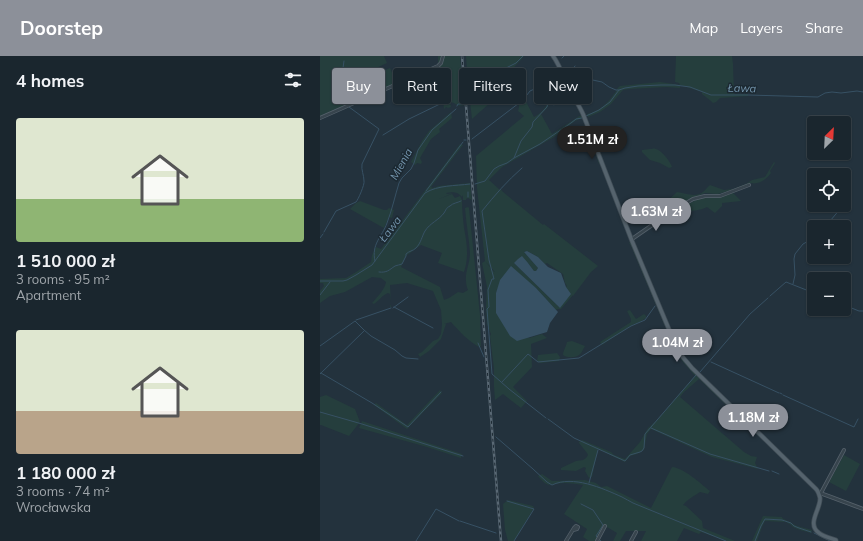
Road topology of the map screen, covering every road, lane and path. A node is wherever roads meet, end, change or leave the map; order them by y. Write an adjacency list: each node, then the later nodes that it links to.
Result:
1 (443, 56): 3 (street)
2 (553, 56): 5 (main road)
3 (320, 118)
4 (750, 185): 5 (street)
5 (632, 239): 7 (main road)
6 (844, 450): 7 (street)
7 (820, 493): 8 (street); 15 (main road)
8 (863, 509)
9 (605, 526): 13 (street)
10 (573, 530): 12 (street)
11 (636, 532): 14 (street)
12 (566, 541)
13 (597, 541)
14 (631, 541)
15 (837, 541)

